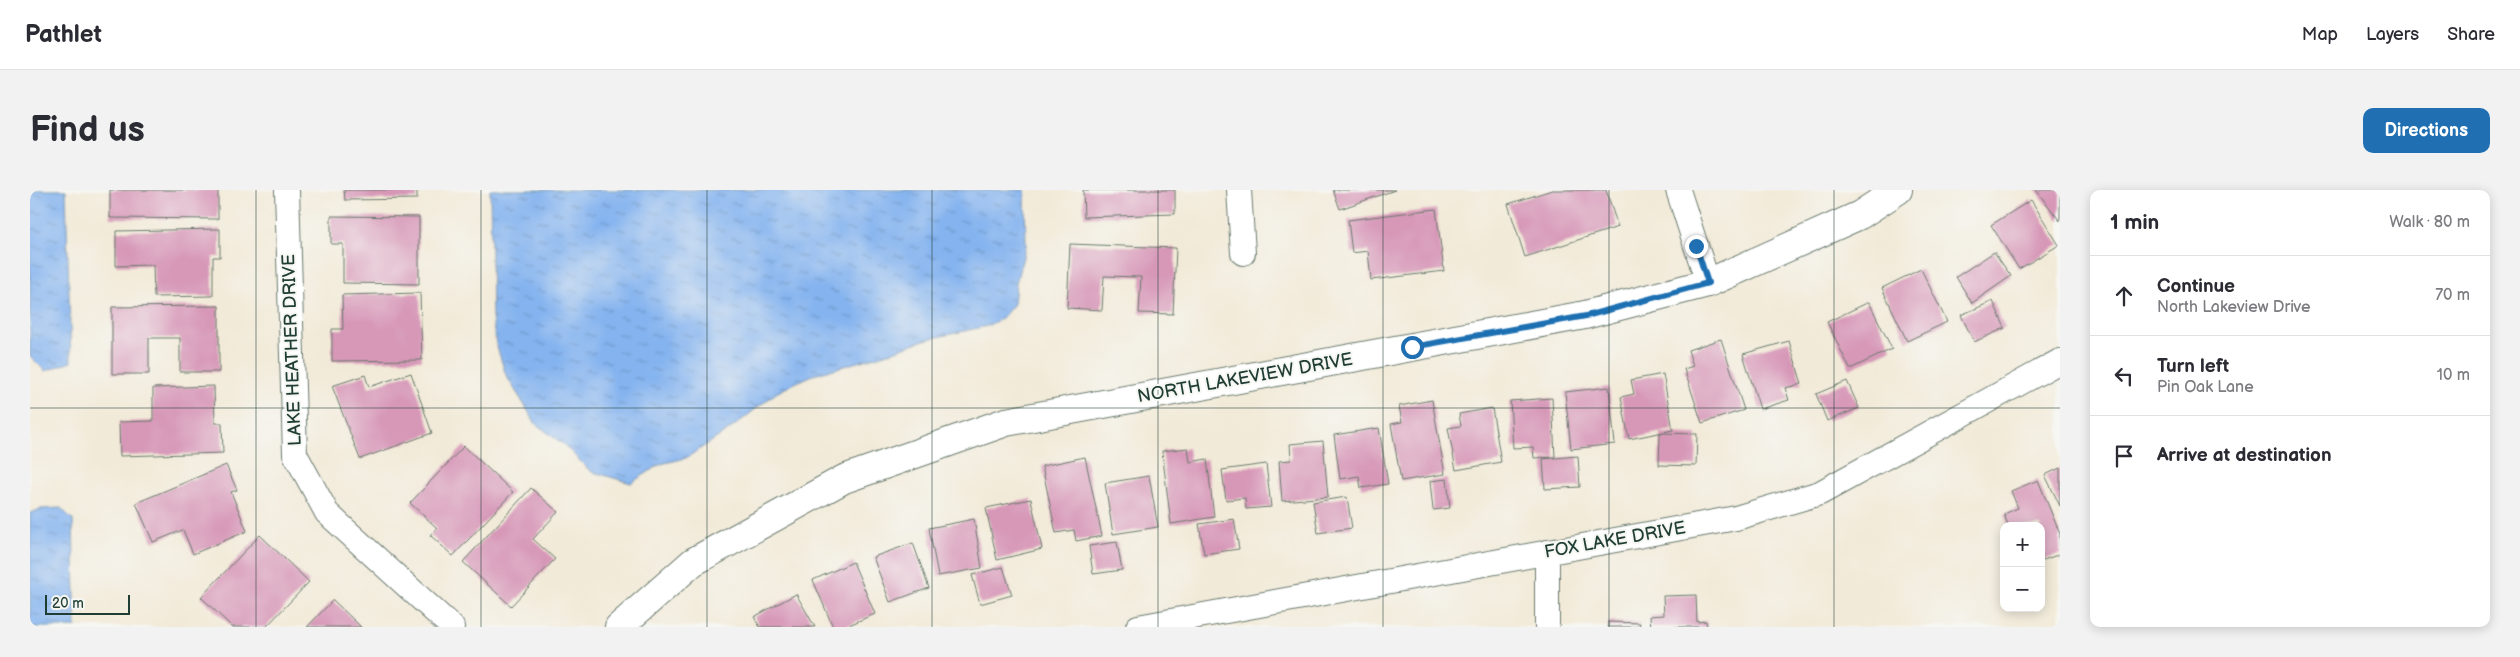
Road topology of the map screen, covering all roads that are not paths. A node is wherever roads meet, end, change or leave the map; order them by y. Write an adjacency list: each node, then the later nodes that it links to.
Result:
1 (287, 190): 10 (street, LAKE HEATHER DRIVE)
2 (1239, 190): 5 (street)
3 (1678, 190): 6 (street)
4 (1898, 190): 6 (street, NORTH LAKEVIEW DRIVE)
5 (1243, 254)
6 (1708, 283): 11 (street, NORTH LAKEVIEW DRIVE)
7 (2060, 361): 8 (street, FOX LAKE DRIVE)
8 (1547, 552): 9 (street, FOX LAKE DRIVE); 13 (street)
9 (1171, 623): 12 (street, FOX LAKE DRIVE)
10 (452, 627)
11 (619, 627)
12 (1138, 627)
13 (1547, 627)

